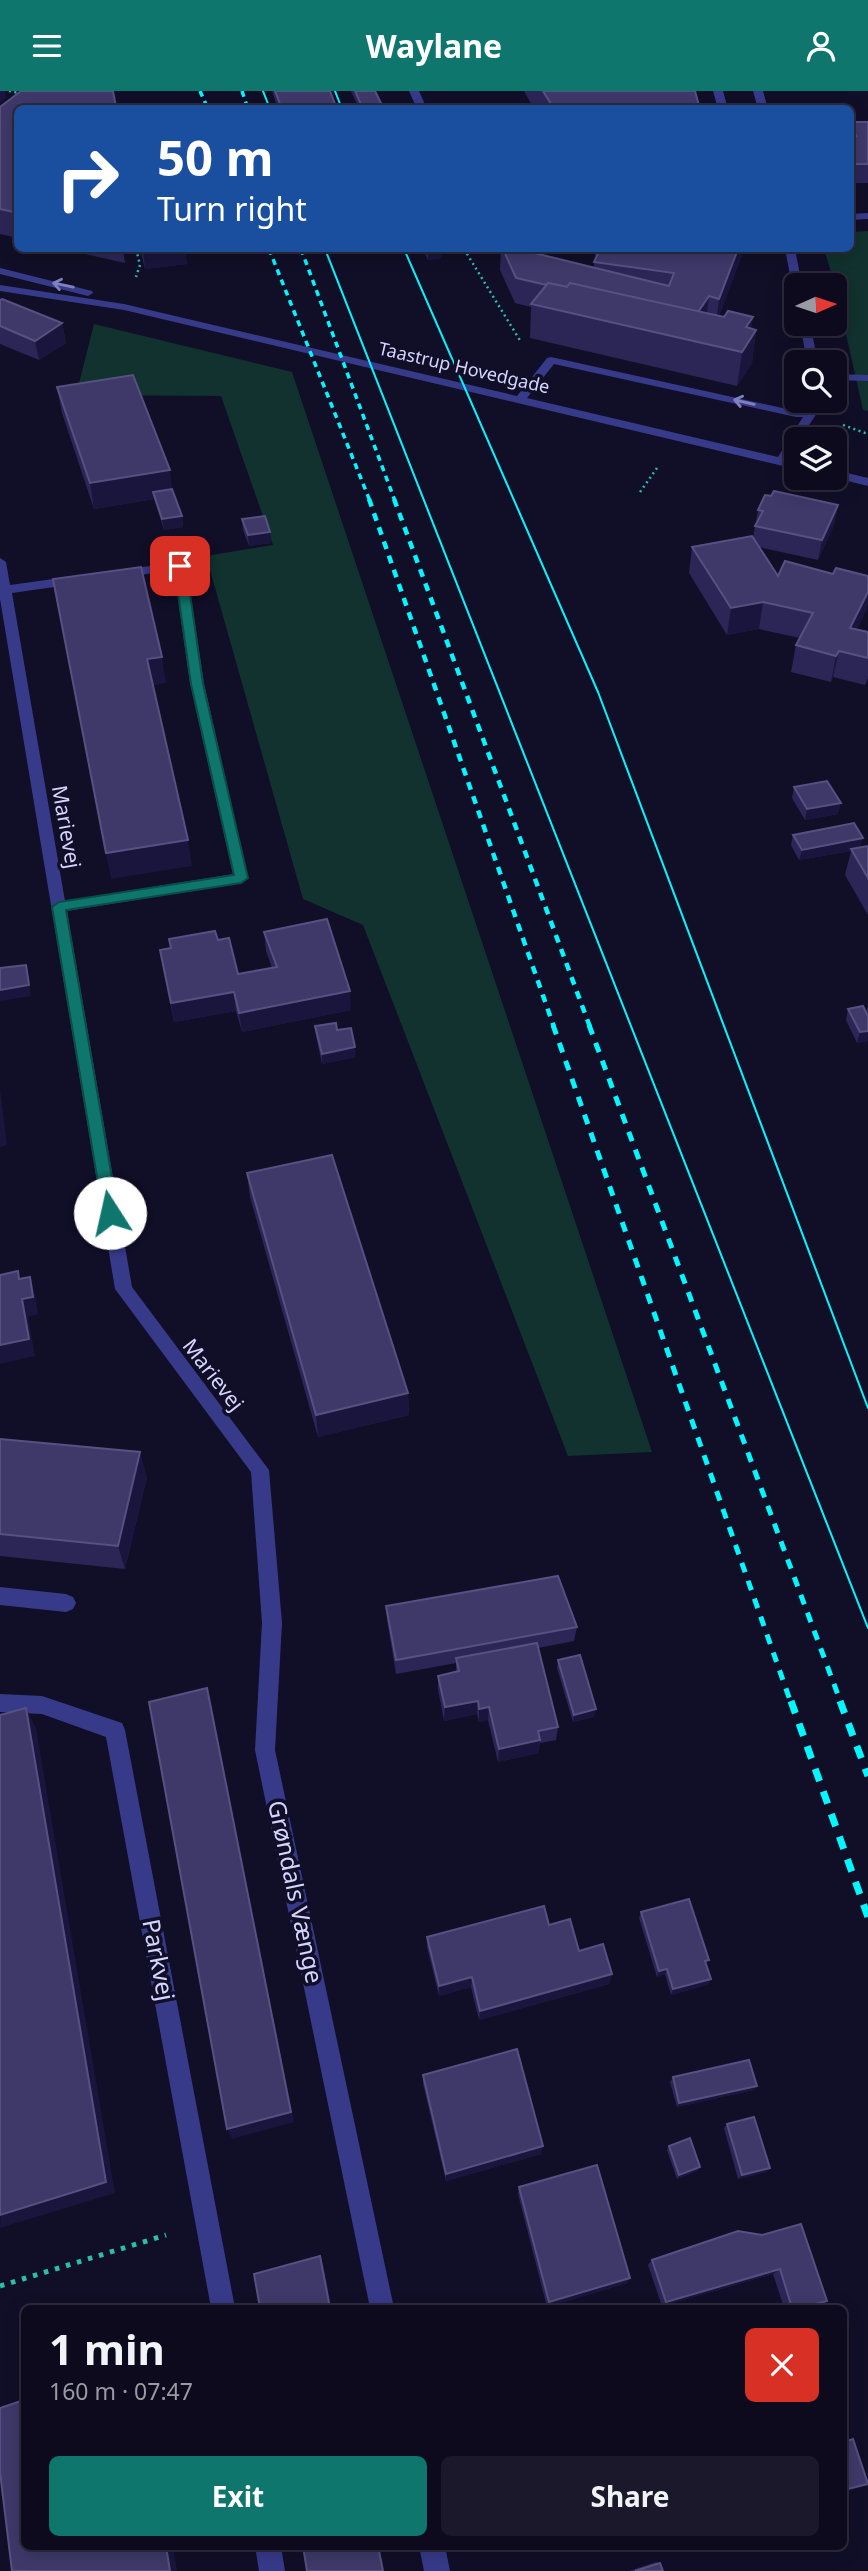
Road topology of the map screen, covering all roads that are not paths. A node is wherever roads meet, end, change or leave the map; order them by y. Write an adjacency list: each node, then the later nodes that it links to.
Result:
1 (791, 252): 3 (street)
2 (0, 271): 5 (street, Taastrup Hovedgade, one-way to 2)
3 (795, 273)
4 (0, 288): 5 (street, Taastrup Hovedgade)
5 (124, 307): 8 (street, Taastrup Hovedgade)
6 (847, 377): 7 (street)
7 (868, 378)
8 (520, 399): 9 (street, one-way to 8); 11 (street, Taastrup Hovedgade)
9 (784, 411)
10 (809, 413): 11 (street)
11 (781, 461): 12 (street, Taastrup Hovedgade)
12 (784, 462)
13 (847, 477): 14 (street)
14 (868, 482)
15 (0, 562): 16 (street, Marievej)
16 (5, 590): 17 (street, Marievej); 17 (street)
17 (59, 907): 18 (street, Marievej)
18 (260, 1470): 23 (street, Grøndals Vænge)
19 (0, 1596): 20 (street)
20 (66, 1603)
21 (0, 1703): 22 (street, Parkvej)
22 (222, 2305)
23 (381, 2305)
24 (269, 2550): 26 (street)
25 (433, 2550): 27 (street)
26 (272, 2571)
27 (438, 2571)

